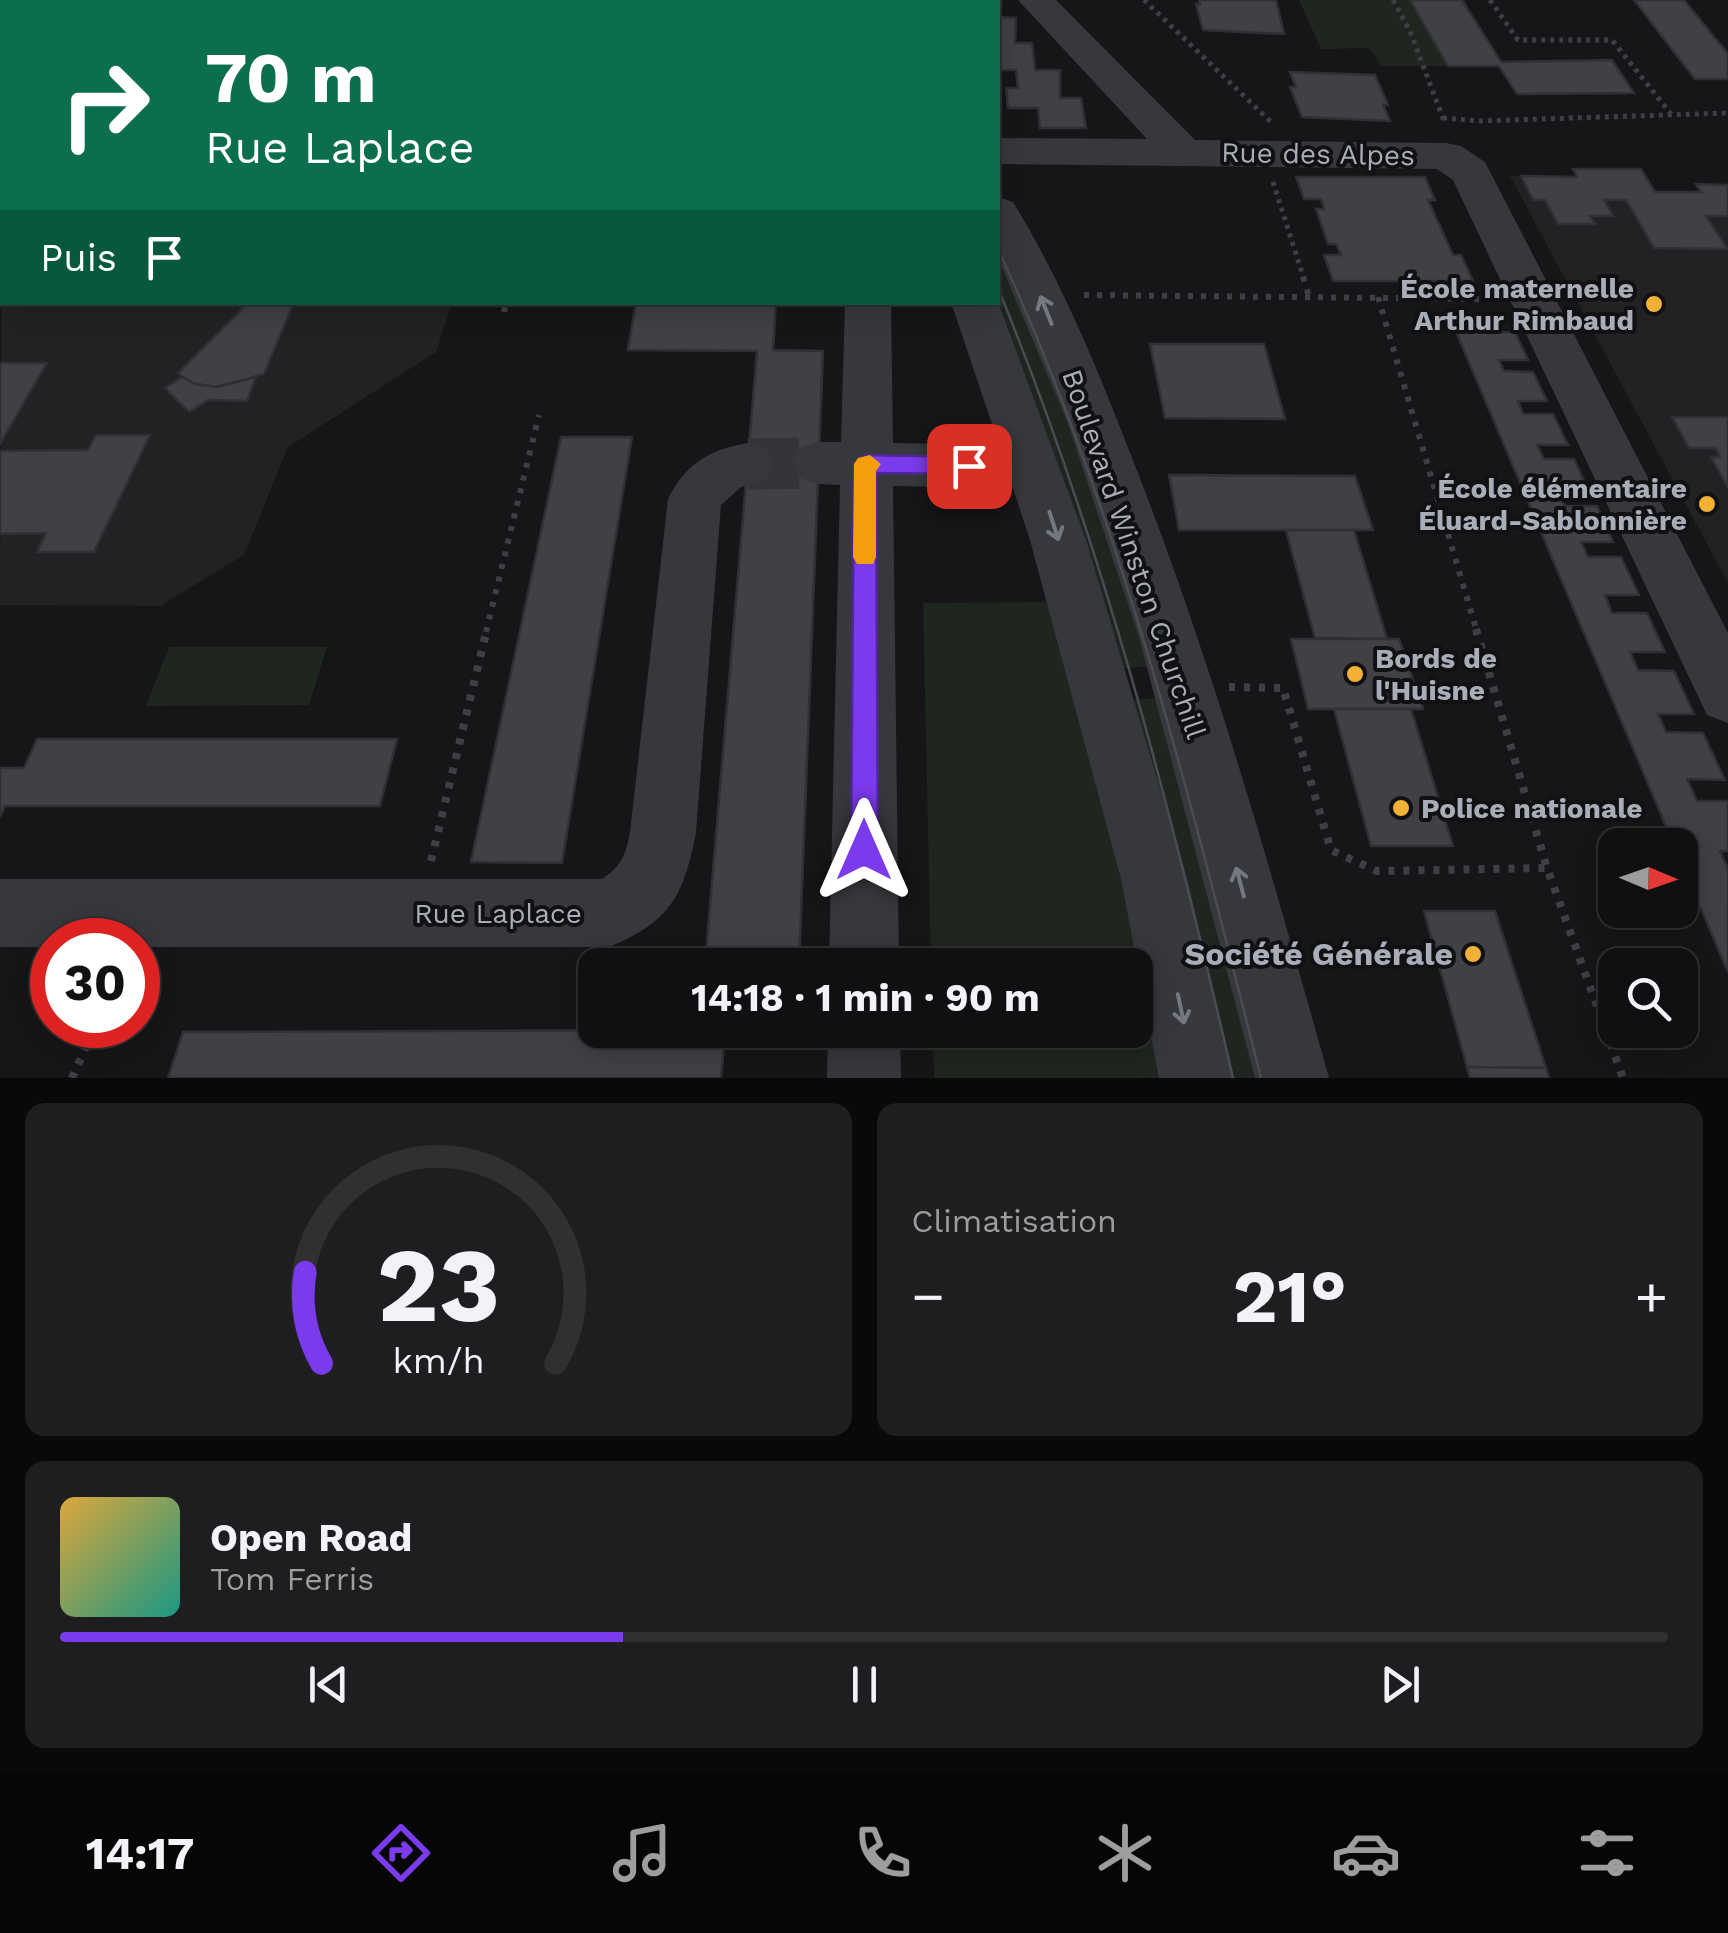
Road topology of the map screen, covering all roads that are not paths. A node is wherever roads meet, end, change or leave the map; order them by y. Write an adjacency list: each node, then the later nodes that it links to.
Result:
1 (1036, 0): 3 (street)
2 (1000, 151): 3 (street, Rue des Alpes)
3 (1183, 152): 10 (street, Rue des Alpes)
4 (1000, 216): 16 (street, Boulevard Winston Churchill, one-way to 4)
5 (868, 305): 8 (street)
6 (975, 305): 9 (street)
7 (748, 464): 11 (street, Rue Laplace)
8 (842, 464): 9 (street); 12 (street)
9 (1034, 466): 15 (street, one-way to 15)
10 (1728, 695)
11 (0, 913)
12 (863, 948)
13 (864, 1048): 14 (street)
14 (864, 1078)
15 (1196, 1078)
16 (1292, 1078)

